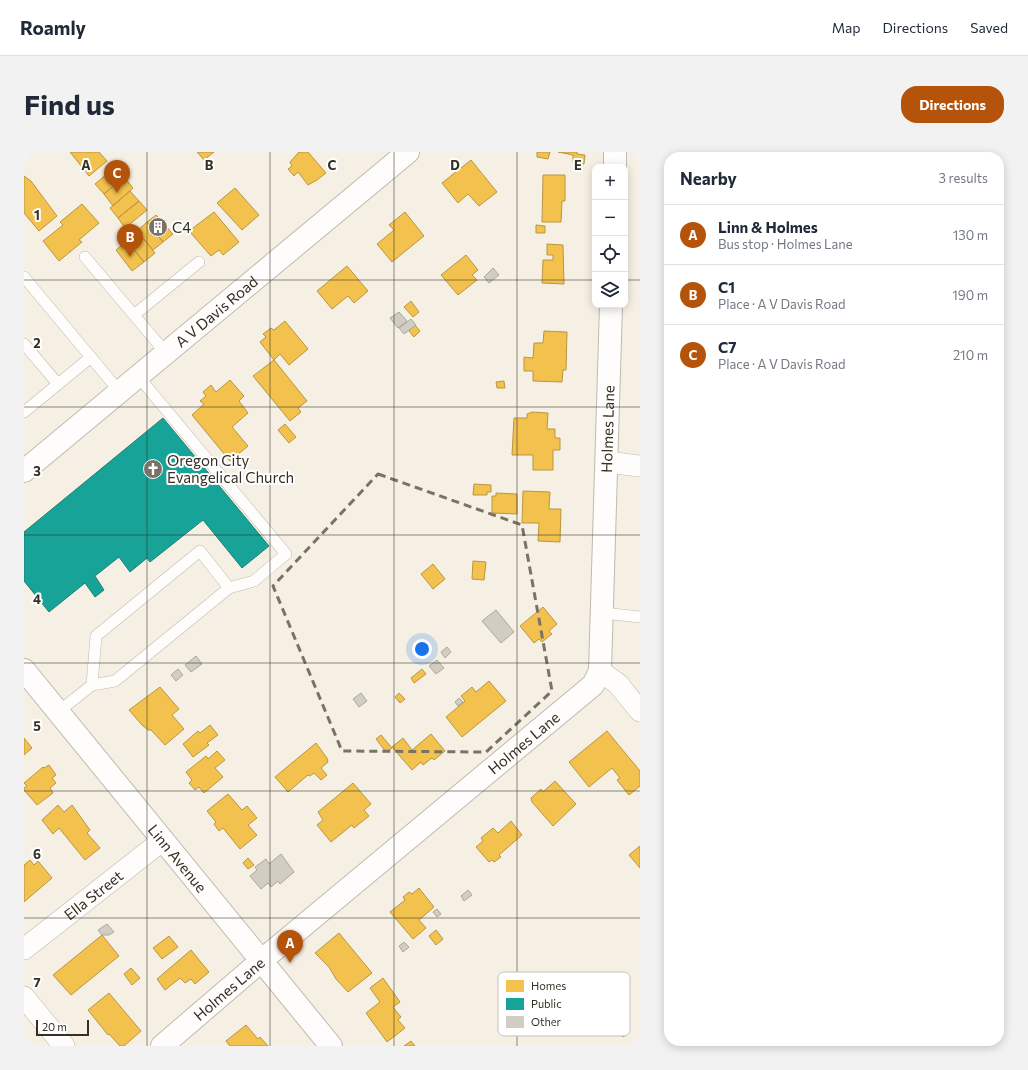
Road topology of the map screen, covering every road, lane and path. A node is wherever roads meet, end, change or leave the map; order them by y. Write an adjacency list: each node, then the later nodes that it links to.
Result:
1 (408, 152): 10 (street, A V Davis Road)
2 (615, 152): 3 (street)
3 (615, 164)
4 (85, 257): 8 (lane)
5 (199, 262): 8 (lane)
6 (24, 277): 11 (lane)
7 (611, 308): 16 (street, Holmes Lane)
8 (134, 315): 10 (lane)
9 (24, 344): 13 (lane)
10 (166, 353): 12 (street, A V Davis Road)
11 (91, 357): 13 (lane); 14 (lane)
12 (138, 376): 14 (street, A V Davis Road); 19 (lane)
13 (58, 384): 15 (lane)
14 (119, 391): 18 (street, A V Davis Road)
15 (24, 412)
16 (607, 462): 17 (street); 20 (street, Holmes Lane)
17 (640, 466)
18 (24, 471)
19 (229, 588): 24 (lane); 24 (lane)
20 (602, 613): 21 (lane); 23 (street, Holmes Lane)
21 (640, 617)
22 (24, 670): 26 (street, Linn Avenue)
23 (600, 671): 25 (street); 29 (street, Holmes Lane)
24 (92, 685): 26 (lane)
25 (640, 711)
26 (58, 712): 27 (street, Linn Avenue)
27 (163, 840): 28 (street, Ella Street); 29 (street, Linn Avenue)
28 (24, 949)
29 (261, 961): 32 (street, Holmes Lane); 33 (street, Linn Avenue)
30 (24, 997): 31 (street)
31 (64, 1046)
32 (162, 1046)
33 (331, 1046)

